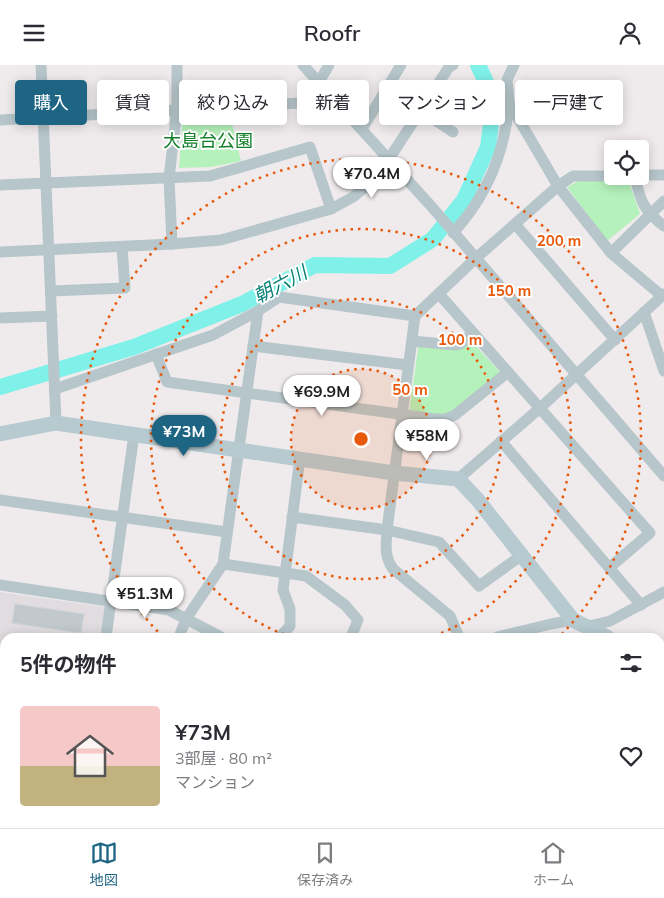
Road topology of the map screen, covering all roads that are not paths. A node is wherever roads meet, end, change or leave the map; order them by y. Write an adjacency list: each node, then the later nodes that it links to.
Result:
1 (41, 65): 8 (street)
2 (177, 65): 14 (street)
3 (303, 65): 9 (street)
4 (329, 65): 10 (street)
5 (401, 65): 22 (street)
6 (514, 65): 13 (street)
7 (450, 66): 11 (street)
8 (42, 80)
9 (318, 80)
10 (320, 80)
11 (441, 80)
12 (297, 103): 14 (street)
13 (509, 103): 32 (street); 38 (street)
14 (177, 109): 15 (street); 28 (street)
15 (87, 115)
16 (15, 119): 17 (street)
17 (0, 120)
18 (43, 125): 29 (street)
19 (358, 125): 22 (street)
20 (411, 125): 24 (street)
21 (442, 125): 23 (street)
22 (362, 129): 24 (street)
23 (453, 132)
24 (389, 159): 34 (street); 38 (street)
25 (649, 175): 26 (street)
26 (664, 175)
27 (604, 176): 32 (street)
28 (169, 178): 29 (street); 34 (street); 39 (street)
29 (46, 183): 30 (street); 41 (street)
30 (0, 185)
31 (636, 185): 35 (street)
32 (558, 186): 36 (street); 43 (street)
33 (664, 201): 35 (street)
34 (331, 209): 39 (street)
35 (650, 215): 37 (street); 43 (street)
36 (515, 224): 44 (street); 54 (street)
37 (664, 226)
38 (451, 231): 44 (street)
39 (172, 244): 40 (street)
40 (122, 247): 41 (street); 45 (street)
41 (49, 250): 42 (street); 45 (street)
42 (0, 252)
43 (611, 253): 47 (street)
44 (475, 259): 46 (street); 61 (street)
45 (50, 291): 50 (street)
46 (439, 294): 51 (street); 53 (street)
47 (663, 295): 49 (street)
48 (258, 311): 51 (street); 56 (street); 57 (street)
49 (644, 312): 54 (street); 59 (street)
50 (52, 316): 52 (street); 62 (street)
51 (415, 316): 55 (street)
52 (0, 318)
53 (473, 333): 55 (street); 60 (street)
54 (615, 340): 61 (street)
55 (412, 341): 58 (street)
56 (253, 346): 58 (street); 63 (street)
57 (156, 354): 62 (street); 63 (street)
58 (408, 365): 65 (street)
59 (664, 371)
60 (508, 372): 64 (street); 65 (street)
61 (576, 375): 64 (street); 72 (street)
62 (55, 387): 66 (street)
63 (246, 393): 65 (street); 70 (street)
64 (540, 407): 69 (street); 82 (street)
65 (402, 415): 73 (street)
66 (56, 423): 67 (street); 68 (street)
67 (0, 434)
68 (134, 434): 70 (street); 76 (street)
69 (501, 441): 74 (street); 82 (street)
70 (239, 449): 71 (street); 79 (street)
71 (300, 458): 73 (street); 77 (street)
72 (661, 468)
73 (394, 473): 74 (street); 78 (street)
74 (458, 479): 80 (street)
75 (0, 501): 76 (street)
76 (122, 517): 79 (street); 86 (street)
77 (292, 517): 78 (street); 83 (street)
78 (387, 530): 80 (street); 95 (street)
79 (227, 532): 81 (street)
80 (522, 555): 89 (street)
81 (223, 564): 83 (street); 88 (street)
82 (609, 568): 87 (street)
83 (285, 574): 93 (street); 94 (street)
84 (0, 585): 86 (street)
85 (664, 592): 87 (street)
86 (111, 601): 88 (street); 90 (street)
87 (641, 605): 89 (street)
88 (186, 619): 91 (street); 92 (street)
89 (579, 624): 96 (street); 97 (street)
90 (107, 633)
91 (181, 633)
92 (213, 633)
93 (284, 633)
94 (353, 633)
95 (457, 633)
96 (514, 633)
97 (598, 633)

